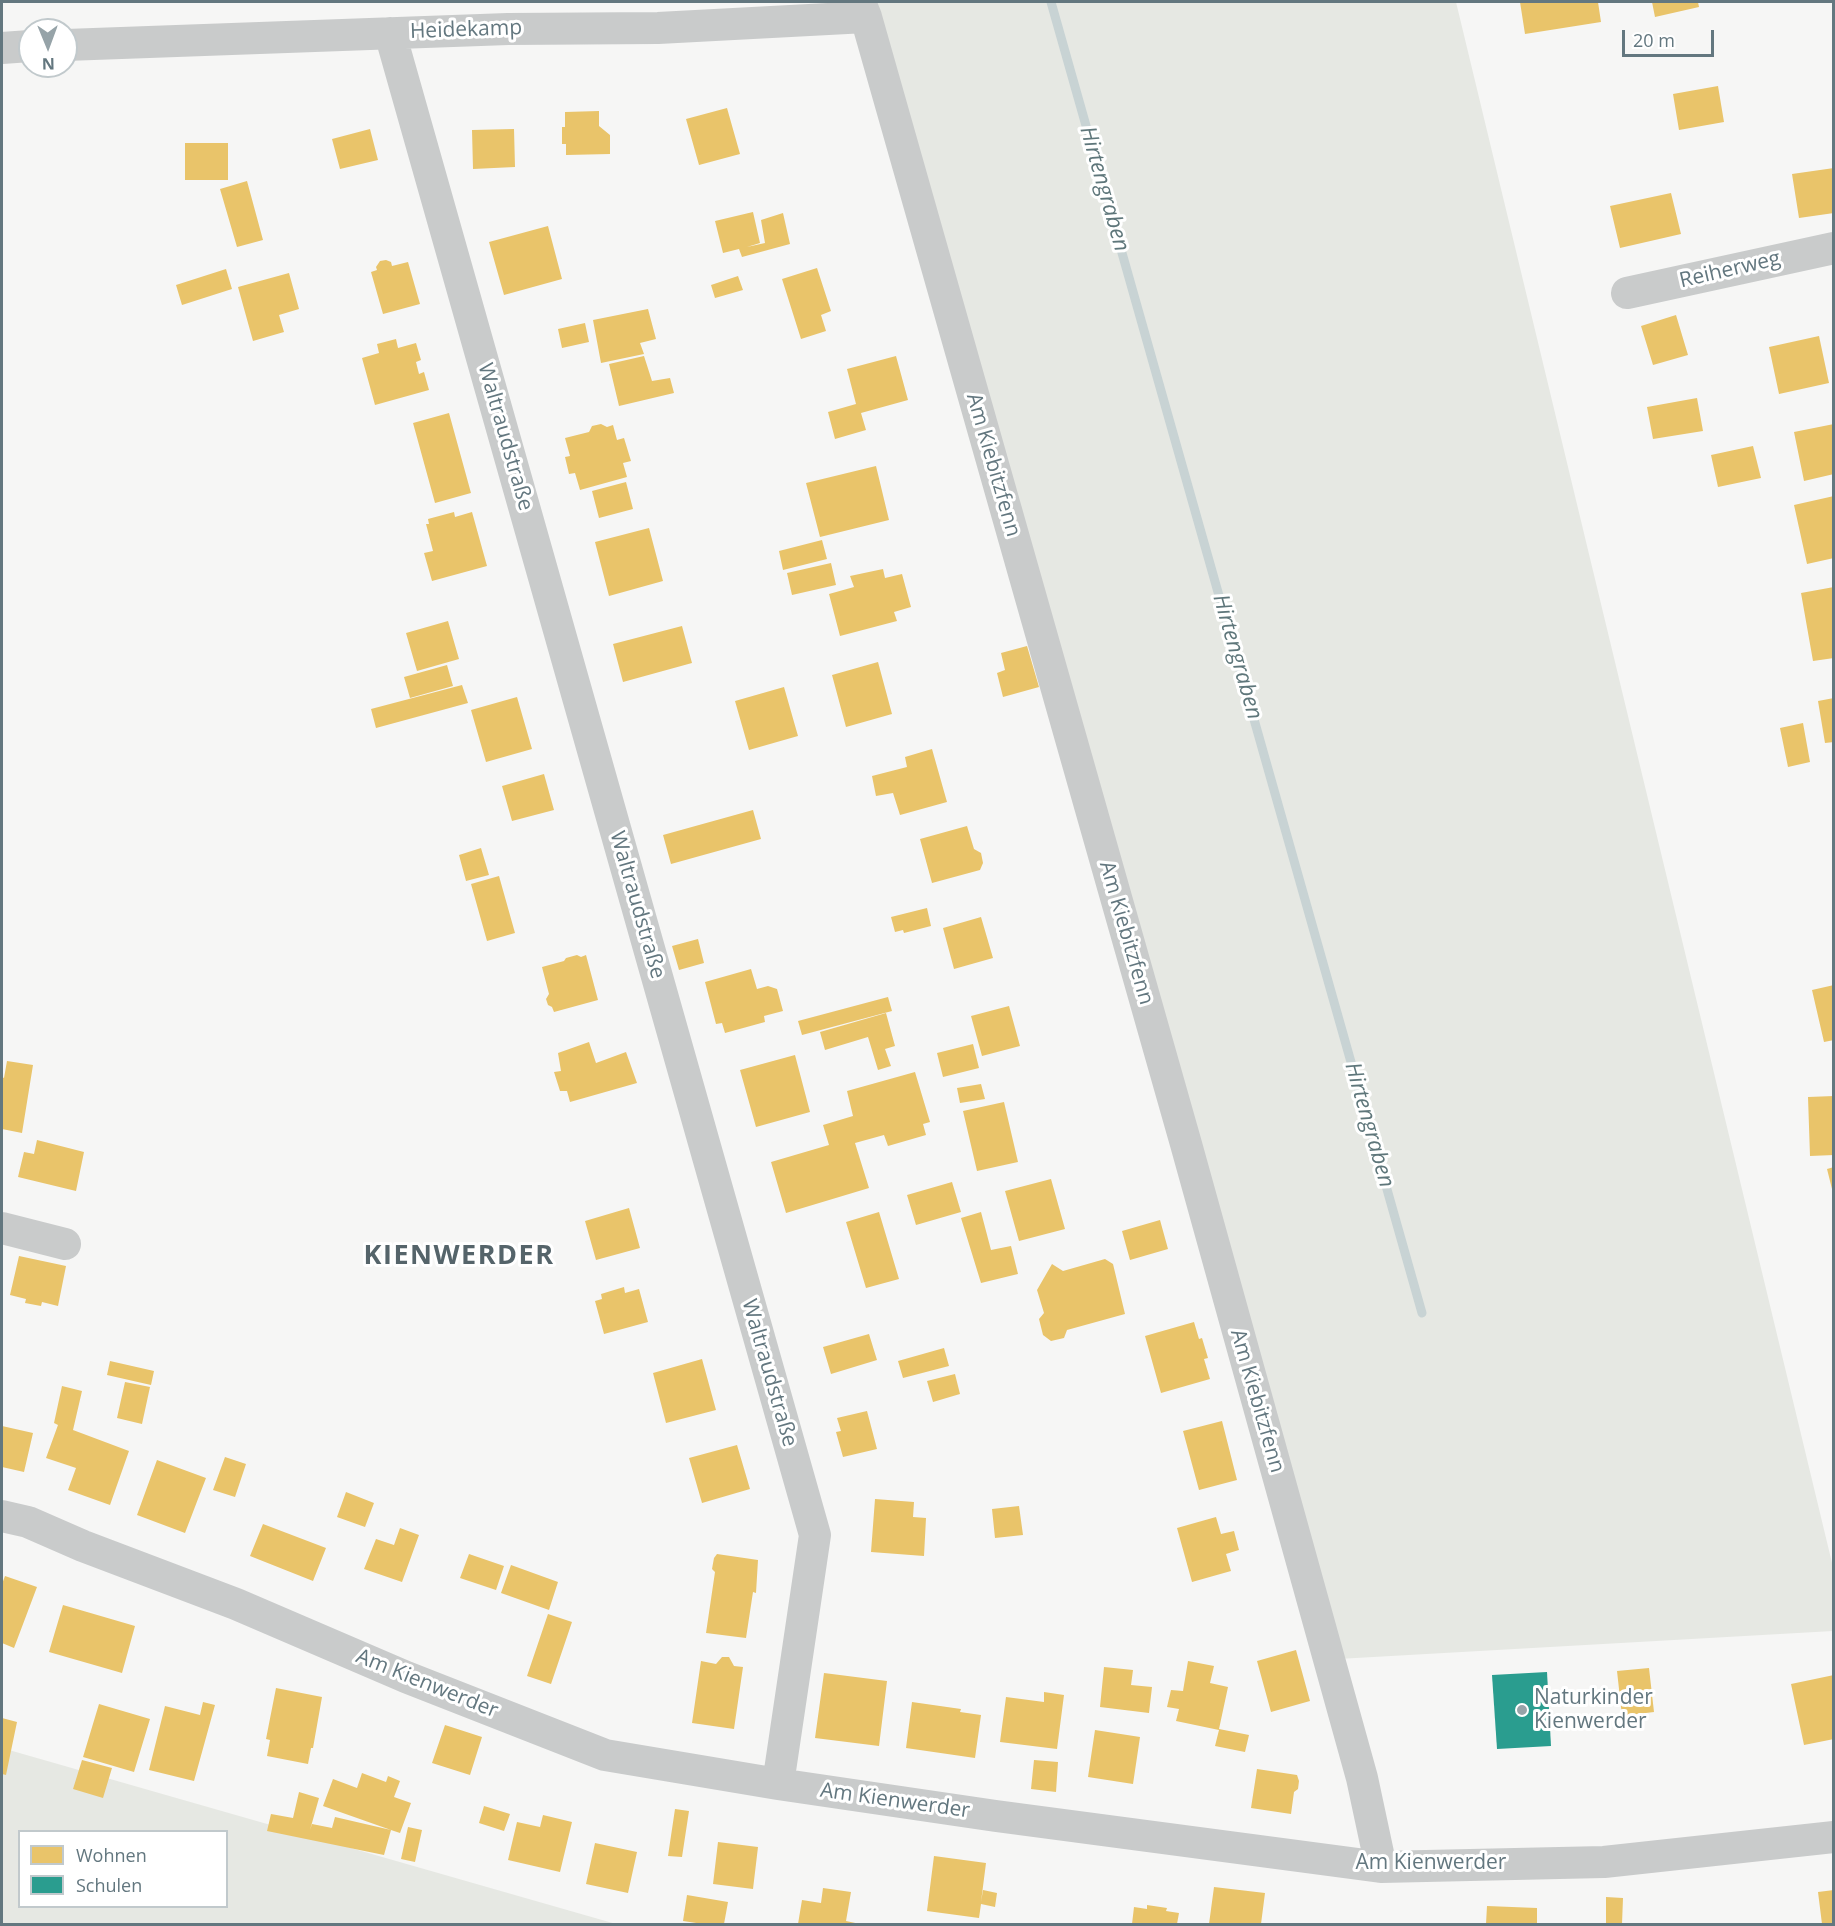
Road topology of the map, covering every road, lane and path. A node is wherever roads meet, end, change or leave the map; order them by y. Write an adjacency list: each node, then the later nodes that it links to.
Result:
1 (863, 9): 2 (street, Heidekamp); 13 (street, Am Kiebitzfenn)
2 (390, 33): 3 (street, Heidekamp); 11 (street, Waltraudstraße)
3 (78, 45)
4 (18, 47): 5 (street)
5 (2, 48)
6 (1833, 248): 7 (street, Reiherweg)
7 (1628, 293)
8 (2, 1228): 9 (street)
9 (64, 1244)
10 (2, 1516): 11 (street, Am Kienwerder)
11 (778, 1784): 13 (street, Am Kienwerder)
12 (1833, 1837): 13 (street, Am Kienwerder)
13 (1381, 1867)

